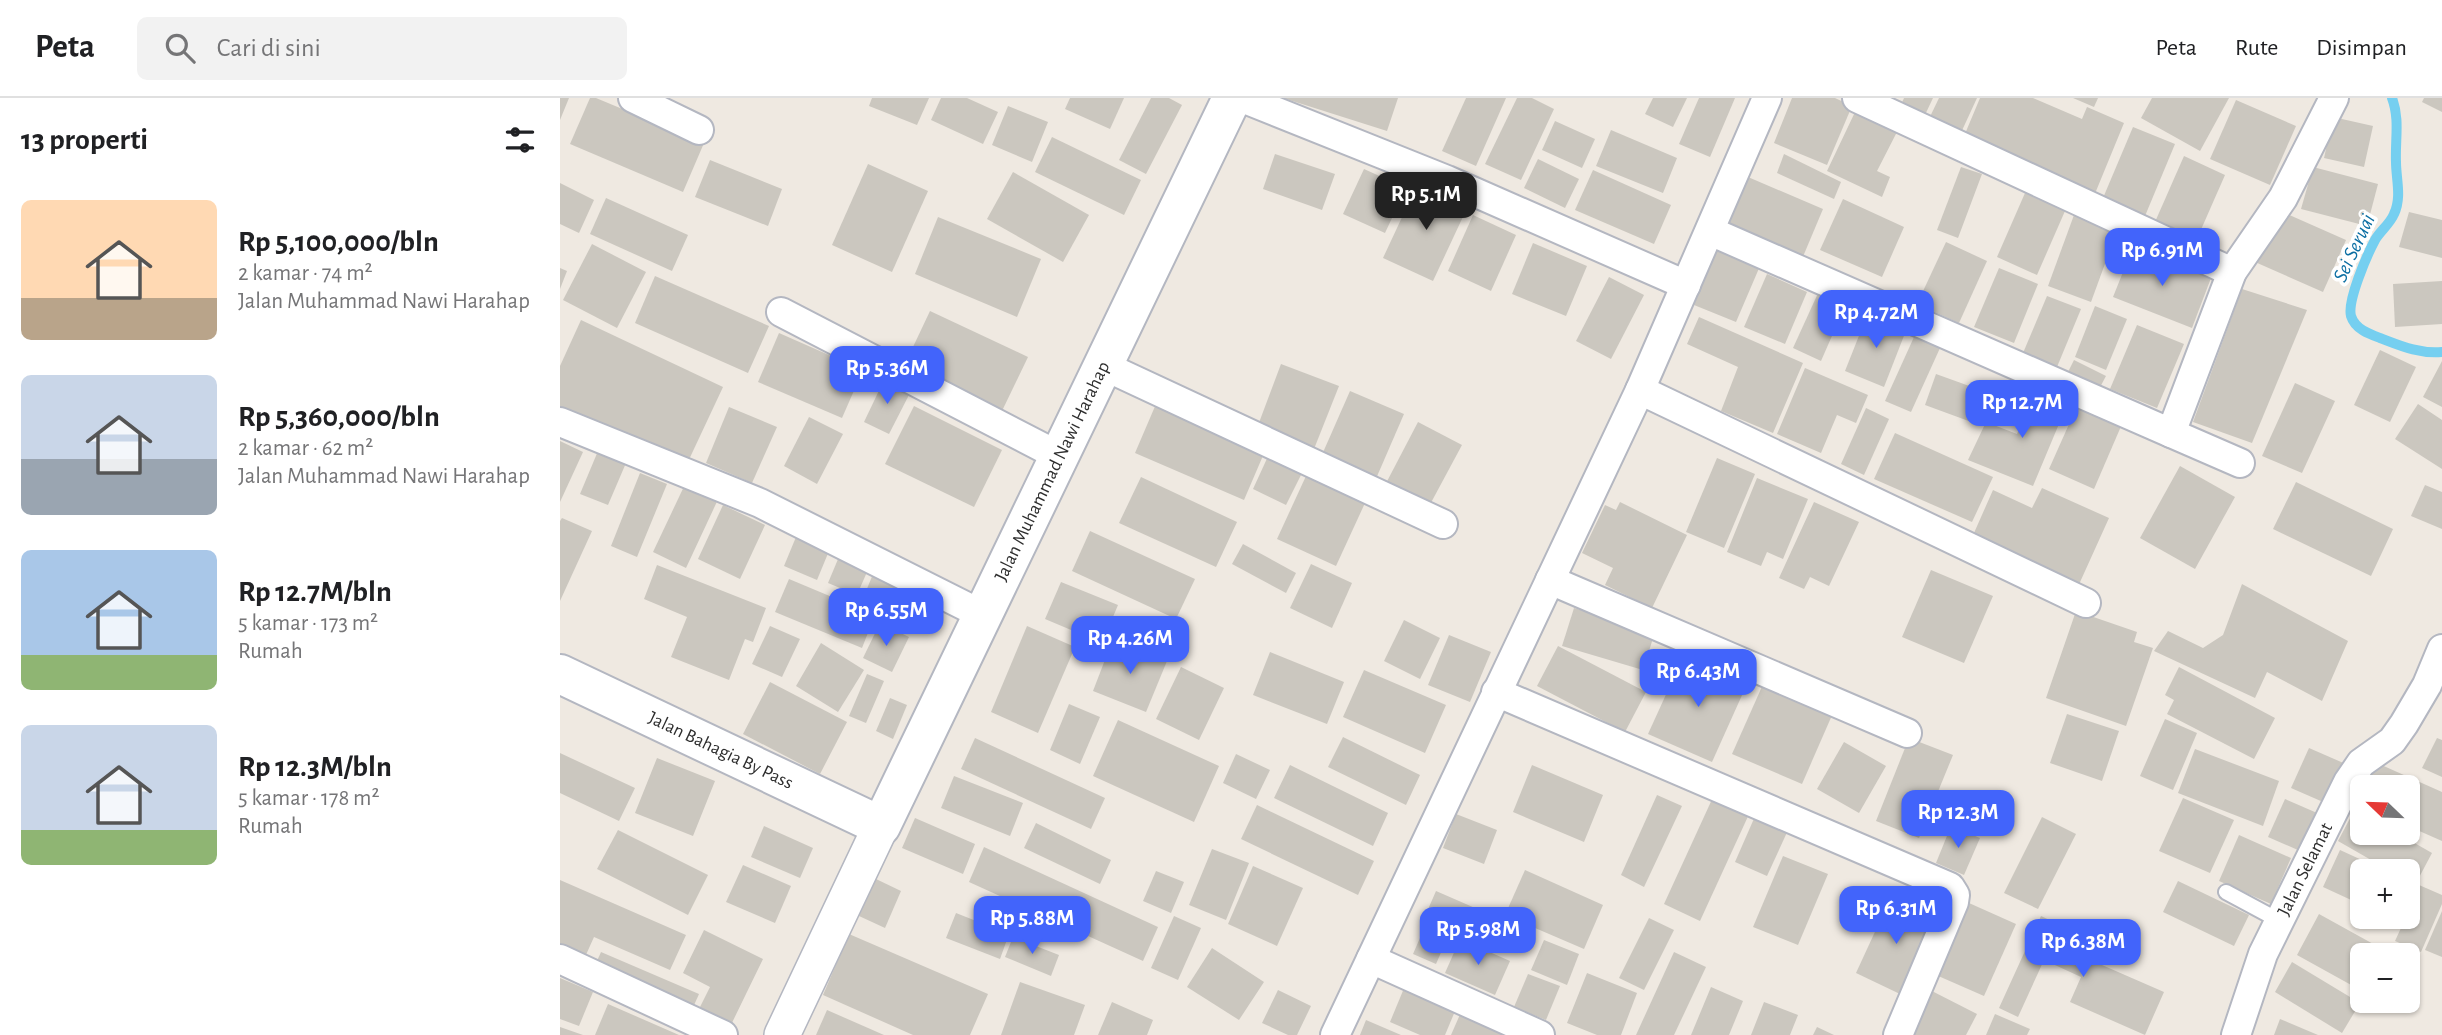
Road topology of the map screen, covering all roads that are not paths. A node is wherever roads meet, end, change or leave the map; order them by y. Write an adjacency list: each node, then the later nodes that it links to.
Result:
1 (633, 98): 7 (street)
2 (1232, 98): 12 (main road, Jalan Muhammad Nawi Harahap)
3 (1242, 98): 10 (street)
4 (1767, 98): 8 (street)
5 (1857, 98): 9 (street)
6 (2325, 100): 9 (street)
7 (699, 130)
8 (1710, 231): 10 (street); 15 (street)
9 (2232, 272): 15 (street)
10 (1686, 285): 13 (street)
11 (781, 312): 16 (street)
12 (1102, 365): 16 (main road, Jalan Muhammad Nawi Harahap); 18 (street)
13 (1640, 390): 19 (street); 20 (street)
14 (560, 422): 21 (street)
15 (2171, 433): 17 (street)
16 (1059, 456): 21 (main road, Jalan Muhammad Nawi Harahap)
17 (2240, 463)
18 (1443, 524)
19 (1550, 580): 24 (street); 25 (street)
20 (2086, 603)
21 (983, 615): 26 (main road, Jalan Muhammad Nawi Harahap)
22 (2442, 649): 28 (street, Jalan Selamat)
23 (560, 674): 26 (main road, Jalan Bahagia By Pass)
24 (1496, 692): 30 (street); 35 (street)
25 (1907, 733)
26 (881, 826): 32 (street, Jalan Muhammad Nawi Harahap)
27 (2226, 892): 28 (lane)
28 (2280, 921): 36 (street, Jalan Selamat)
29 (560, 959): 31 (street)
30 (1371, 959): 33 (street); 34 (street)
31 (723, 1035)
32 (782, 1035)
33 (1335, 1035)
34 (1540, 1035)
35 (1898, 1035)
36 (2236, 1035)

